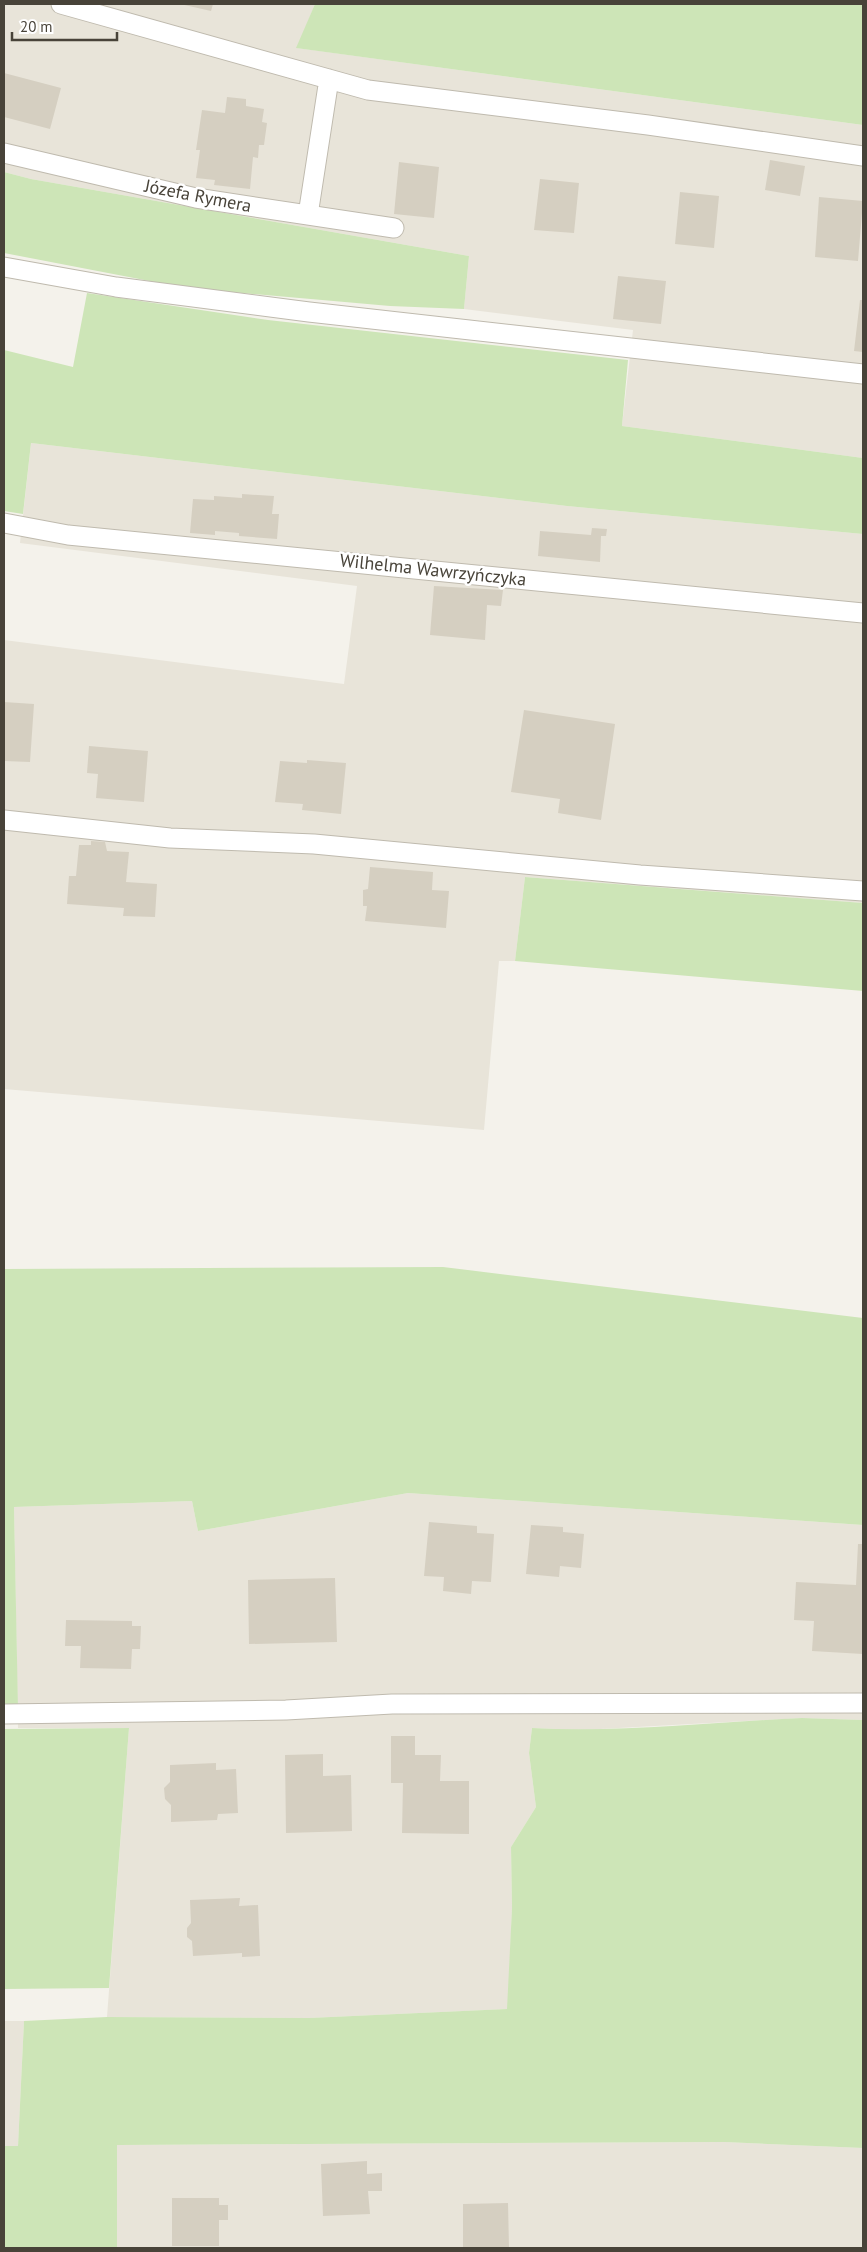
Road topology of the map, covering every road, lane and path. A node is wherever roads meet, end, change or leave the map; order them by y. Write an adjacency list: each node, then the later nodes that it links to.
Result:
1 (61, 4): 2 (lane)
2 (329, 79): 4 (lane); 5 (lane)
3 (4, 154): 5 (lane, Józefa Rymera)
4 (863, 156)
5 (308, 215): 6 (lane, Józefa Rymera)
6 (394, 228)
7 (4, 267): 8 (lane)
8 (863, 374)
9 (4, 523): 10 (lane, Wilhelma Wawrzyńczyka)
10 (863, 612)
11 (4, 820): 12 (lane)
12 (863, 891)
13 (863, 1703): 14 (lane)
14 (4, 1714)

